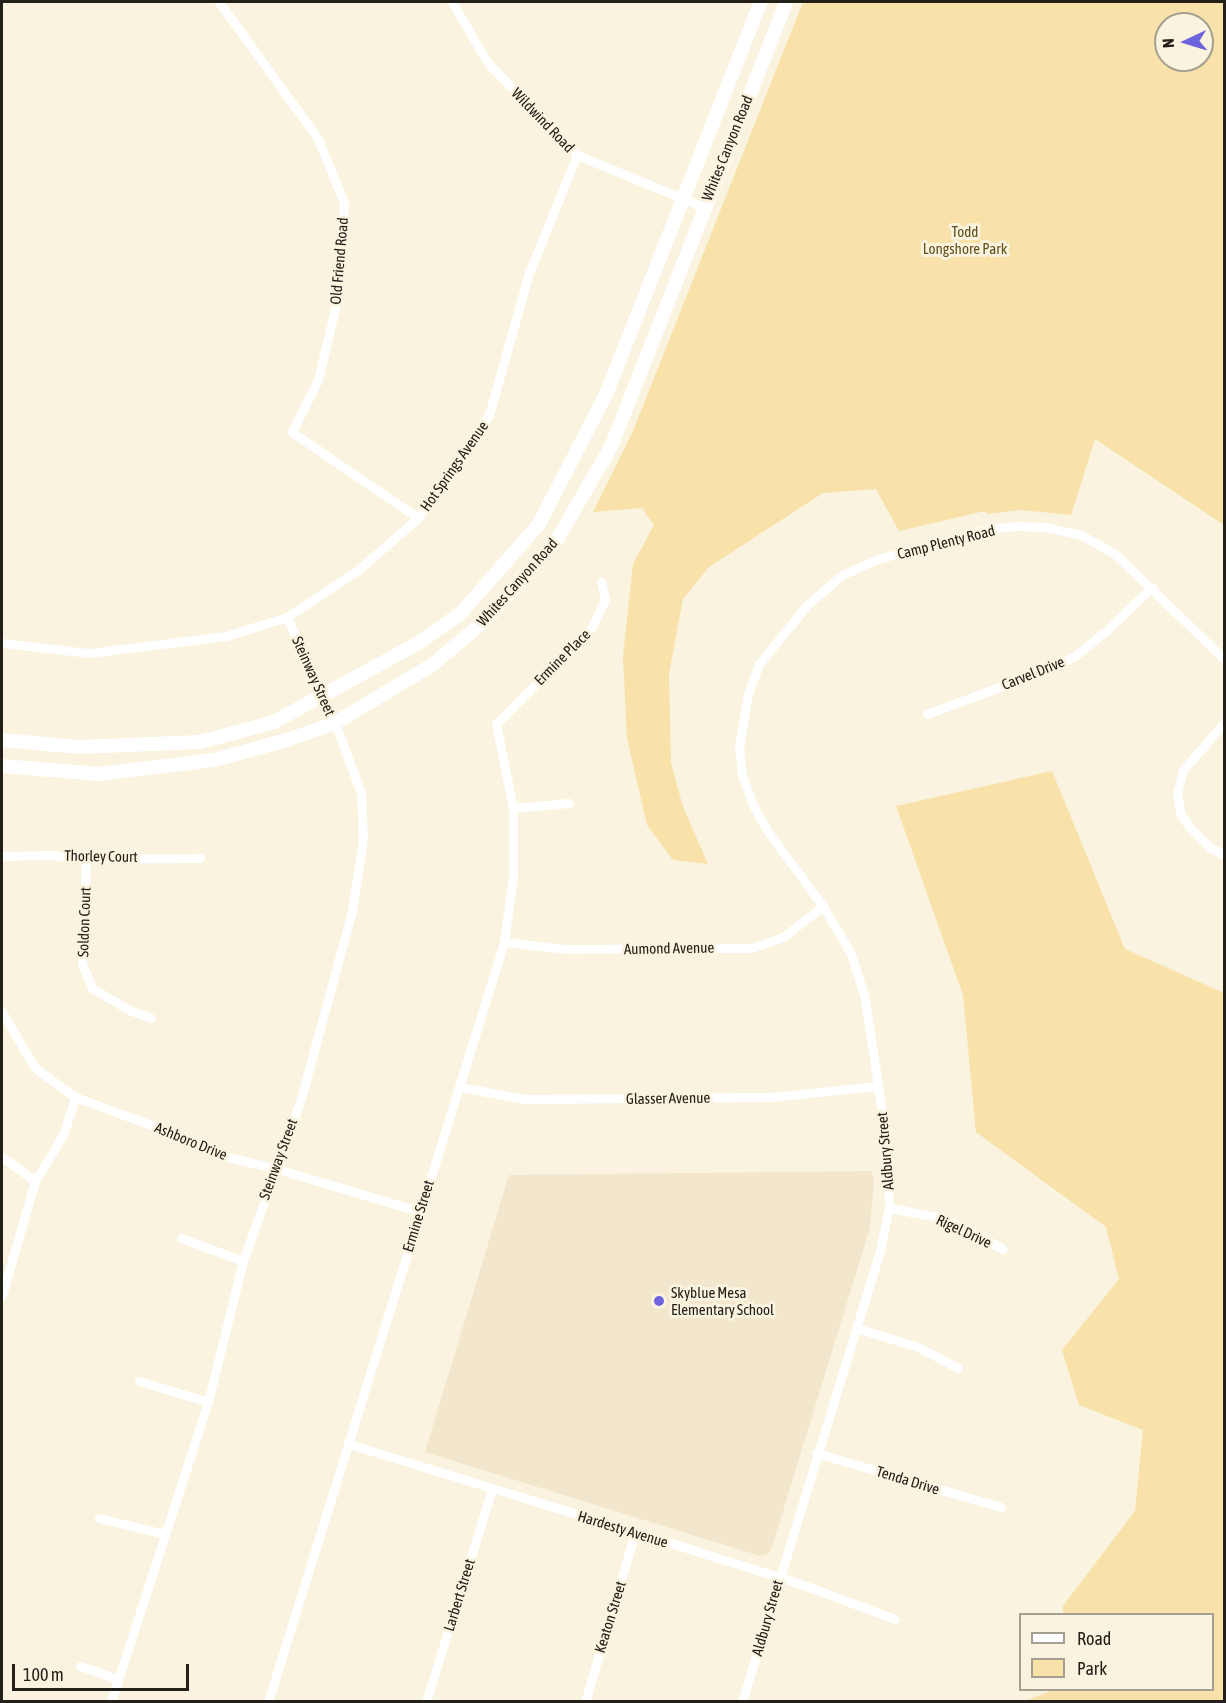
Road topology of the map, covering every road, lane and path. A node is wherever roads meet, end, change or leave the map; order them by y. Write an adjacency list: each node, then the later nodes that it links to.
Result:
1 (219, 2): 8 (street, Old Friend Road)
2 (452, 2): 5 (street, Wildwind Road)
3 (761, 2): 6 (main road, Whites Canyon Road)
4 (786, 2): 7 (main road, Whites Canyon Road)
5 (577, 155): 6 (street, Wildwind Road); 8 (street, Hot Springs Avenue)
6 (682, 199): 7 (street, Wildwind Road); 15 (main road, Whites Canyon Road)
7 (704, 207): 17 (main road, Whites Canyon Road)
8 (418, 518): 11 (street, Hot Springs Avenue)
9 (602, 581): 19 (street, Ermine Place)
10 (1152, 587): 12 (street, Camp Plenty Road); 14 (street, Camp Plenty Road); 16 (street, Carvel Drive)
11 (287, 617): 13 (street, Hot Springs Avenue); 15 (street, Steinway Street)
12 (788, 626): 28 (street, Aldbury Street)
13 (2, 643)
14 (1224, 659)
15 (323, 698): 17 (street, Steinway Street); 20 (main road, Whites Canyon Road)
16 (927, 714)
17 (335, 723): 21 (main road, Whites Canyon Road); 36 (street, Steinway Street)
18 (1224, 723): 24 (street)
19 (496, 724): 23 (street, Ermine Street)
20 (2, 740)
21 (2, 766)
22 (569, 803): 23 (street)
23 (513, 808): 29 (street, Ermine Street)
24 (1224, 855)
25 (2, 856): 27 (street, Thorley Court)
26 (200, 858): 27 (street, Thorley Court)
27 (86, 860): 31 (street, Soldon Court)
28 (823, 906): 29 (street, Aumond Avenue); 32 (street, Aldbury Street)
29 (504, 942): 33 (street, Ermine Street)
30 (2, 1012): 34 (street, Ashboro Drive)
31 (152, 1018)
32 (878, 1086): 33 (street, Glasser Avenue); 38 (street, Aldbury Street)
33 (459, 1087): 39 (street, Ermine Street)
34 (75, 1097): 36 (street, Ashboro Drive); 37 (street)
35 (2, 1157): 37 (street)
36 (274, 1168): 39 (street, Ashboro Drive); 42 (street, Steinway Street)
37 (35, 1181): 43 (street)
38 (889, 1208): 41 (street, Rigel Drive); 44 (street, Aldbury Street)
39 (418, 1211): 48 (street, Ermine Street)
40 (181, 1238): 42 (street)
41 (1002, 1249)
42 (243, 1261): 47 (street, Steinway Street)
43 (2, 1295)
44 (856, 1328): 45 (street); 49 (street, Aldbury Street)
45 (958, 1368)
46 (140, 1381): 47 (street)
47 (208, 1402): 54 (street, Steinway Street)
48 (349, 1444): 50 (street, Hardesty Avenue); 61 (street, Ermine Street)
49 (816, 1452): 51 (street, Tenda Drive); 55 (street, Aldbury Street)
50 (492, 1489): 53 (street, Hardesty Avenue); 62 (street, Larbert Street)
51 (1001, 1507)
52 (99, 1518): 54 (street)
53 (635, 1532): 55 (street, Hardesty Avenue); 63 (street, Keaton Street)
54 (164, 1534): 58 (street, Steinway Street)
55 (778, 1577): 56 (street, Hardesty Avenue); 59 (street, Aldbury Street)
56 (896, 1620)
57 (80, 1666): 58 (street)
58 (117, 1680): 60 (street, Steinway Street)
59 (742, 1700): 64 (street)
60 (111, 1701)
61 (268, 1701)
62 (426, 1701)
63 (585, 1701)
64 (754, 1701)

